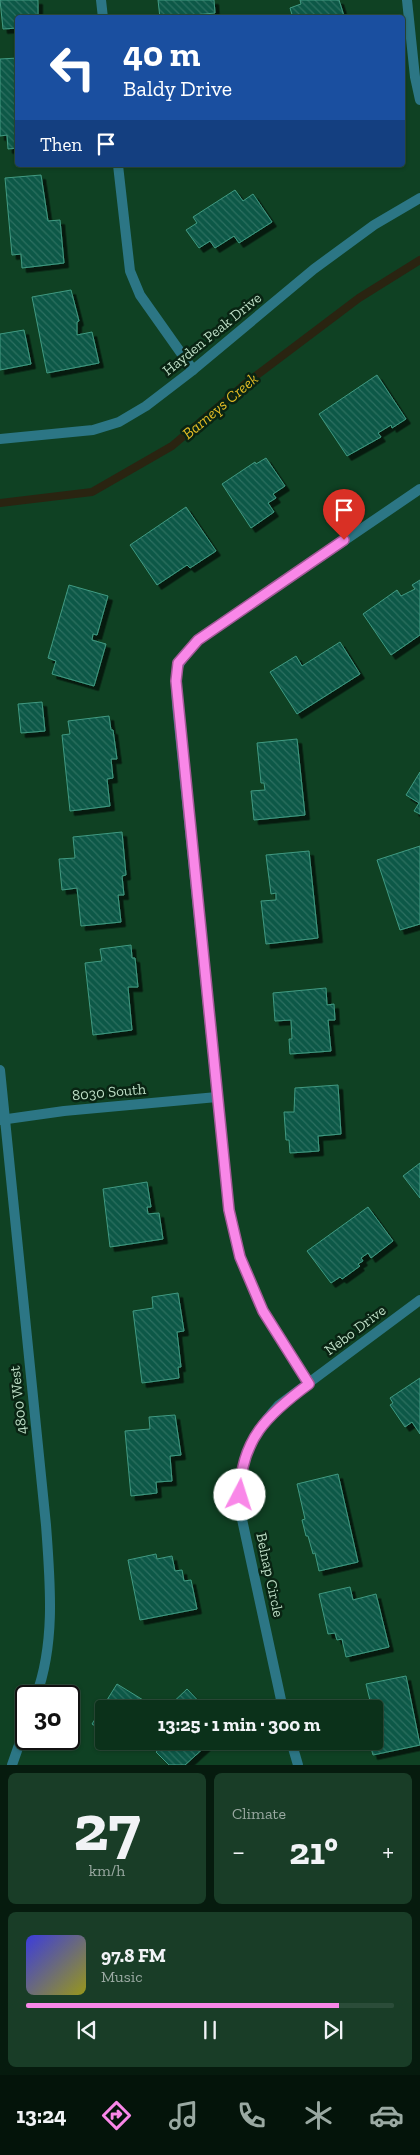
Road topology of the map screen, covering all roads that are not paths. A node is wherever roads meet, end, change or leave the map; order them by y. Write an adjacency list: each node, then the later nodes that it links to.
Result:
1 (101, 0): 3 (street)
2 (407, 0): 4 (street)
3 (102, 15)
4 (420, 100)
5 (118, 167): 7 (street)
6 (420, 198): 7 (street, Hayden Peak Drive)
7 (193, 370): 8 (street, Hayden Peak Drive)
8 (0, 439)
9 (420, 489): 11 (street)
10 (0, 1070): 12 (street, 4800 West)
11 (218, 1097): 12 (street, 8030 South); 14 (street)
12 (2, 1120): 15 (street, 4800 West)
13 (420, 1300): 14 (street, Nebo Drive)
14 (309, 1384): 16 (street, Belnap Circle)
15 (40, 1685)
16 (281, 1700)
17 (17, 1750): 19 (street)
18 (294, 1750): 20 (street)
19 (12, 1765)
20 (298, 1765)

